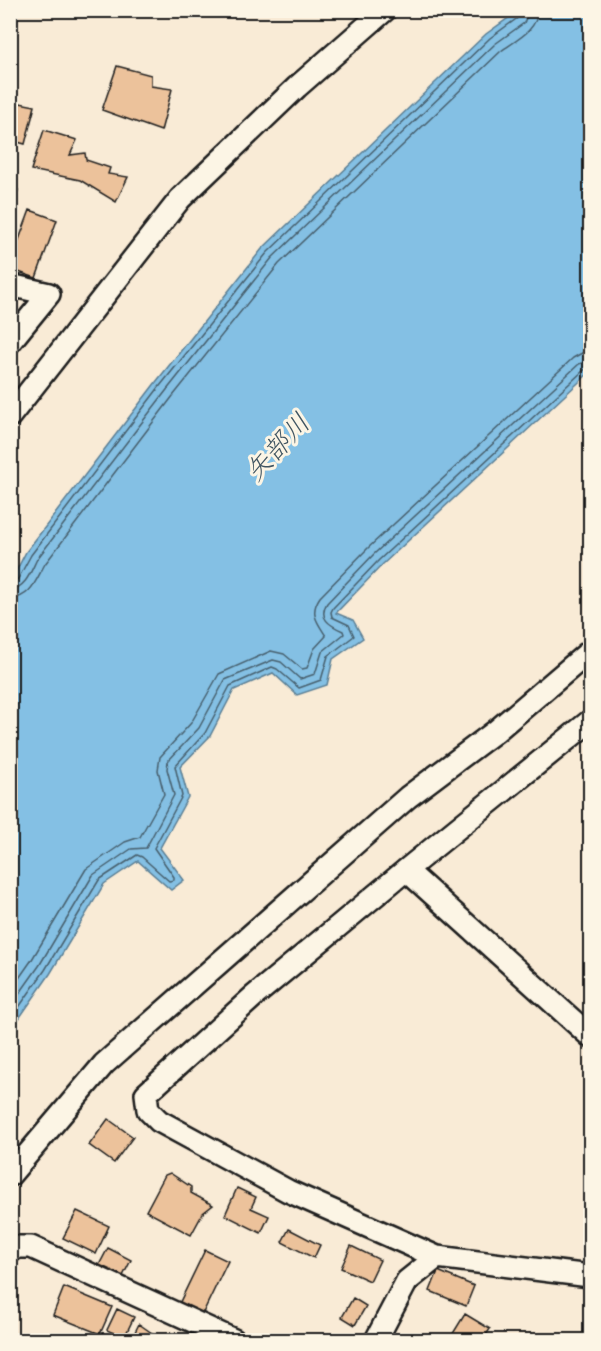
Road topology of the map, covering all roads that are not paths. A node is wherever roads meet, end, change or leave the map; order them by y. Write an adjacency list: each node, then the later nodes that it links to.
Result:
1 (386, 10): 4 (street)
2 (10, 285): 3 (street)
3 (10, 342)
4 (10, 416)
5 (591, 651): 9 (street)
6 (591, 722): 7 (street)
7 (406, 870): 8 (street); 11 (street)
8 (591, 1036)
9 (10, 1175)
10 (10, 1252): 13 (street)
11 (437, 1257): 12 (street); 14 (street)
12 (591, 1276)
13 (234, 1341)
14 (376, 1341)

